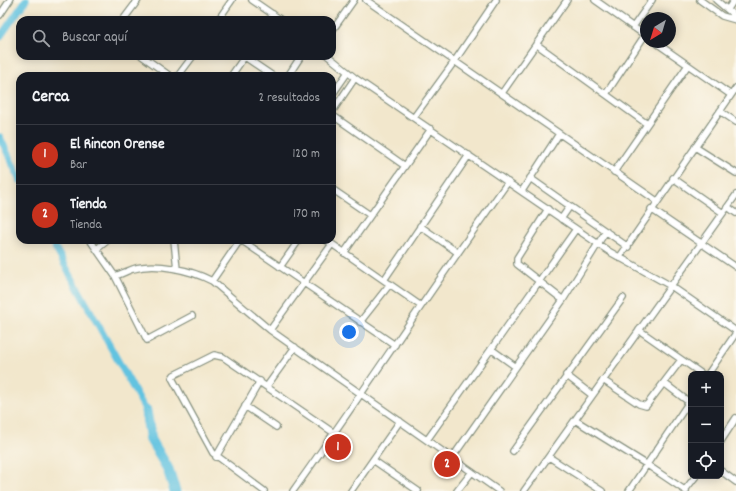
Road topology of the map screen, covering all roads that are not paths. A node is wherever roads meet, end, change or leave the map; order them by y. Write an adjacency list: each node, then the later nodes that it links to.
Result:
1 (10, 0): 16 (street)
2 (138, 0): 17 (street)
3 (232, 0): 18 (street)
4 (252, 0): 15 (street)
5 (354, 0): 21 (street)
6 (366, 0): 33 (street)
7 (496, 0): 33 (street)
8 (567, 0): 24 (street)
9 (595, 0): 22 (street)
10 (652, 0): 22 (street)
11 (700, 0): 20 (street)
12 (716, 0): 14 (street)
13 (734, 0): 14 (street)
14 (728, 9): 20 (street)
15 (273, 14): 19 (street)
16 (0, 15)
17 (125, 16)
18 (221, 16)
19 (276, 16)
20 (736, 18)
21 (336, 25)
22 (633, 27): 23 (street)
23 (640, 31)
24 (536, 44): 44 (street); 45 (street)
25 (640, 44): 45 (street)
26 (664, 48): 34 (street)
27 (148, 60): 35 (street)
28 (189, 60): 36 (street)
29 (242, 60): 37 (street)
30 (250, 60): 38 (street)
31 (298, 60): 39 (street)
32 (333, 60): 40 (street)
33 (454, 62): 44 (street); 50 (street)
34 (688, 65): 46 (street); 52 (street)
35 (164, 72)
36 (181, 72)
37 (234, 72)
38 (267, 72)
39 (291, 72)
40 (348, 72): 41 (street); 43 (street)
41 (355, 78): 47 (street); 50 (street)
42 (736, 88): 46 (street)
43 (336, 89)
44 (502, 93): 54 (street)
45 (606, 94): 52 (street)
46 (731, 95): 48 (street)
47 (336, 108)
48 (720, 111): 51 (street); 55 (street)
49 (336, 117): 57 (street)
50 (414, 117): 53 (street)
51 (736, 122)
52 (647, 124): 58 (street)
53 (431, 129): 56 (street); 57 (street)
54 (559, 134): 58 (street); 60 (street)
55 (694, 147): 59 (street); 61 (street)
56 (470, 155): 62 (street); 75 (street)
57 (405, 166): 73 (street)
58 (614, 172): 66 (street)
59 (736, 173)
60 (530, 178): 63 (street); 67 (street)
61 (673, 178): 66 (street); 71 (street)
62 (508, 182): 63 (street); 90 (street)
63 (522, 191): 69 (street)
64 (336, 192): 73 (street)
65 (736, 196): 68 (street)
66 (657, 201): 70 (street)
67 (570, 206): 74 (street); 77 (street)
68 (728, 207): 71 (street); 72 (street)
69 (548, 209): 74 (street); 98 (street)
70 (652, 209): 86 (street); 87 (street)
71 (723, 213): 86 (street)
72 (736, 213)
73 (370, 215): 89 (street)
74 (561, 219): 76 (street)
75 (420, 226): 90 (street); 96 (street)
76 (576, 229): 78 (street); 98 (street)
77 (606, 231): 78 (street); 87 (street)
78 (597, 242): 91 (street); 103 (street)
79 (93, 244): 88 (street)
80 (103, 244): 88 (street)
81 (174, 244): 94 (street)
82 (237, 244): 97 (street)
83 (246, 244): 92 (street)
84 (296, 244): 92 (street)
85 (332, 244): 89 (street); 99 (street)
86 (701, 244): 93 (street); 101 (street)
87 (628, 247): 91 (street)
88 (97, 249): 95 (street)
89 (344, 252): 96 (street)
90 (458, 252): 104 (street)
91 (619, 258): 101 (street)
92 (280, 267): 99 (street)
93 (736, 267)
94 (177, 269): 95 (street); 97 (street)
95 (115, 276): 105 (street)
96 (384, 280): 100 (street)
97 (212, 281): 107 (street)
98 (538, 281): 103 (street); 112 (street)
99 (304, 283): 106 (street); 107 (street)
100 (390, 284): 104 (street); 106 (street)
101 (671, 286): 108 (street); 109 (street)
102 (623, 298): 117 (street)
103 (563, 300): 114 (street)
104 (421, 306): 110 (street)
105 (192, 316)
106 (360, 322): 110 (street)
107 (270, 330): 111 (street)
108 (639, 330): 113 (street); 118 (street)
109 (736, 332): 116 (street)
110 (395, 345): 122 (street)
111 (294, 347): 121 (street); 122 (street)
112 (491, 349): 114 (street); 137 (street)
113 (681, 360): 115 (street); 120 (street)
114 (516, 366): 141 (street)
115 (698, 371)
116 (710, 371)
117 (566, 375): 123 (street); 138 (street)
118 (603, 380): 120 (street); 123 (street)
119 (260, 381): 121 (street); 126 (street); 139 (street)
120 (664, 383): 124 (street)
121 (267, 386): 135 (street)
122 (362, 395): 131 (street); 135 (street)
123 (592, 395): 130 (street)
124 (688, 399)
125 (688, 403): 127 (street)
126 (245, 406): 133 (street); 139 (street)
127 (685, 408): 128 (street); 143 (street)
128 (688, 410)
129 (736, 418): 132 (street)
130 (575, 420): 140 (street); 143 (street)
131 (400, 421): 137 (street); 142 (street)
132 (731, 426): 134 (street); 136 (street)
133 (276, 427)
134 (736, 430)
135 (334, 433): 149 (street)
136 (724, 435)
137 (427, 440): 141 (street)
138 (513, 451)
139 (216, 457): 148 (street)
140 (548, 457): 154 (street); 155 (street)
141 (452, 458): 144 (street)
142 (373, 460): 150 (street); 151 (street)
143 (646, 464): 156 (street); 157 (street)
144 (472, 472): 152 (street); 153 (street)
145 (724, 473): 147 (street)
146 (694, 479): 157 (street)
147 (736, 482)
148 (264, 491)
149 (293, 491)
150 (351, 491)
151 (418, 491)
152 (457, 491)
153 (499, 491)
154 (524, 491)
155 (602, 491)
156 (629, 491)
157 (685, 491)

